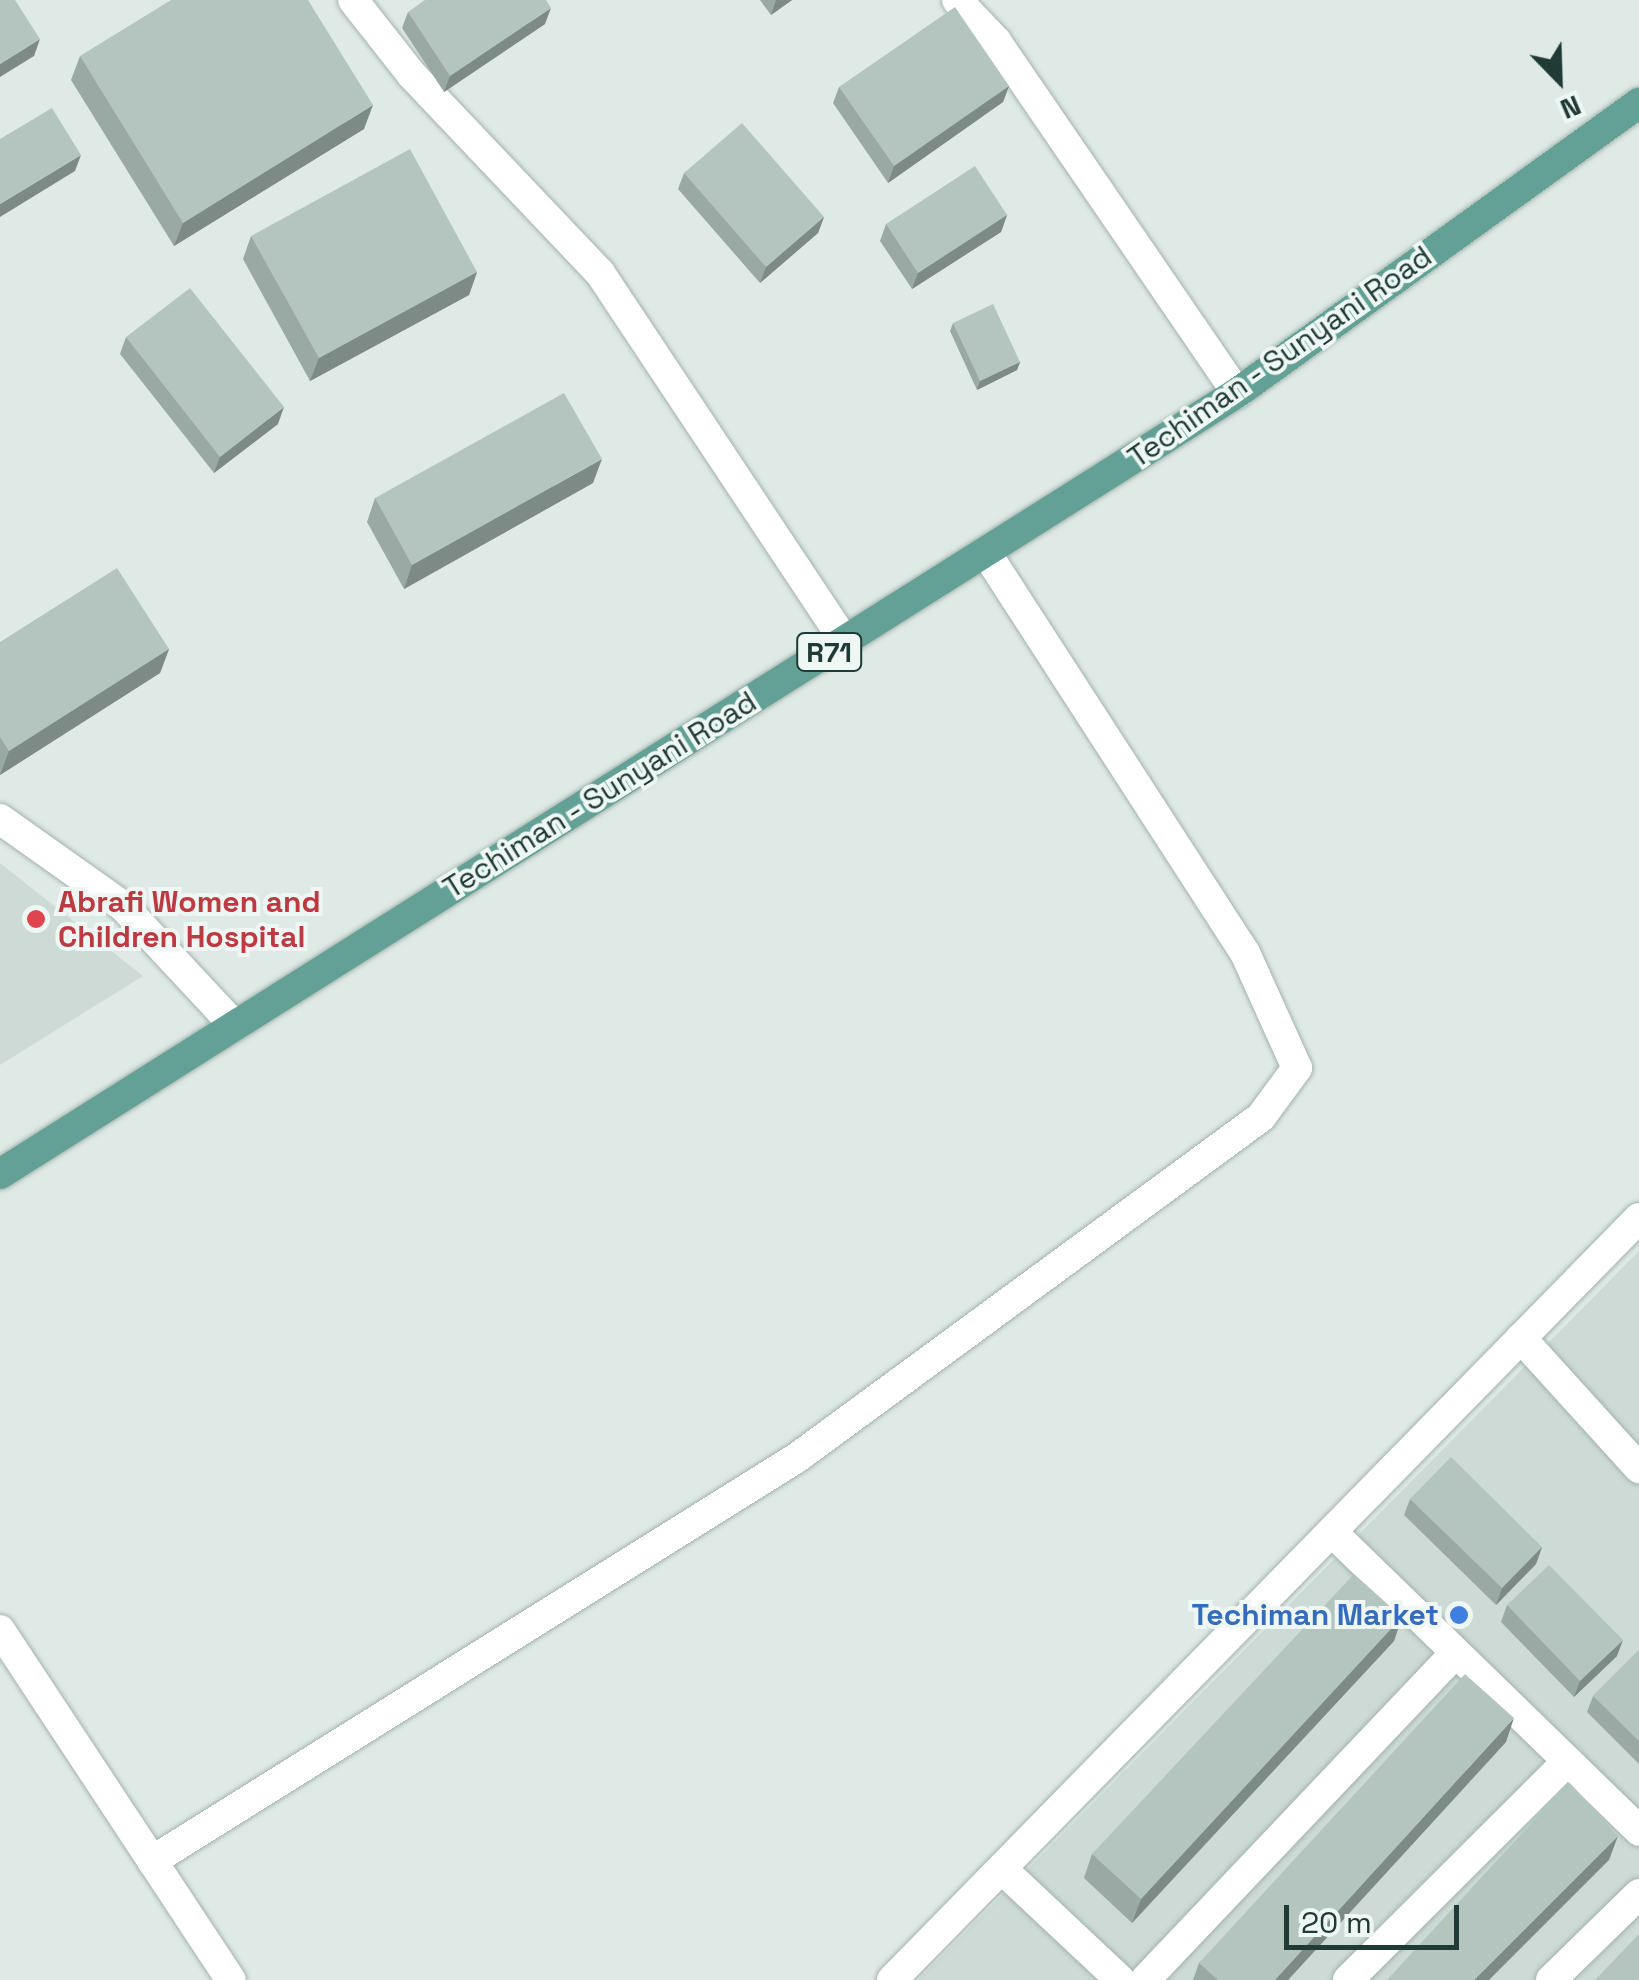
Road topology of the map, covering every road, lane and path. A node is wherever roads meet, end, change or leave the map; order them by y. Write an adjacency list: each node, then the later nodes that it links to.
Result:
1 (352, 0): 6 (street)
2 (957, 0): 4 (street)
3 (1639, 103): 4 (main road, Techiman - Sunyani Road / R71)
4 (1237, 393): 5 (main road, Techiman - Sunyani Road / R71)
5 (987, 554): 6 (main road, Techiman - Sunyani Road / R71); 18 (street)
6 (845, 642): 8 (main road, Techiman - Sunyani Road / R71)
7 (0, 819): 8 (street)
8 (233, 1024): 9 (main road, Techiman - Sunyani Road / R71)
9 (0, 1174)
10 (1639, 1218): 11 (street)
11 (1521, 1338): 12 (street); 13 (street)
12 (1639, 1468)
13 (1332, 1532): 15 (street); 19 (street)
14 (0, 1630): 18 (street)
15 (1454, 1654): 16 (street); 24 (street)
16 (1568, 1761): 17 (street); 25 (street)
17 (1639, 1831)
18 (152, 1861): 21 (street)
19 (1002, 1869): 22 (street); 23 (street)
20 (1639, 1894): 26 (street)
21 (231, 1980)
22 (892, 1980)
23 (1120, 1980)
24 (1145, 1980)
25 (1348, 1980)
26 (1551, 1980)

